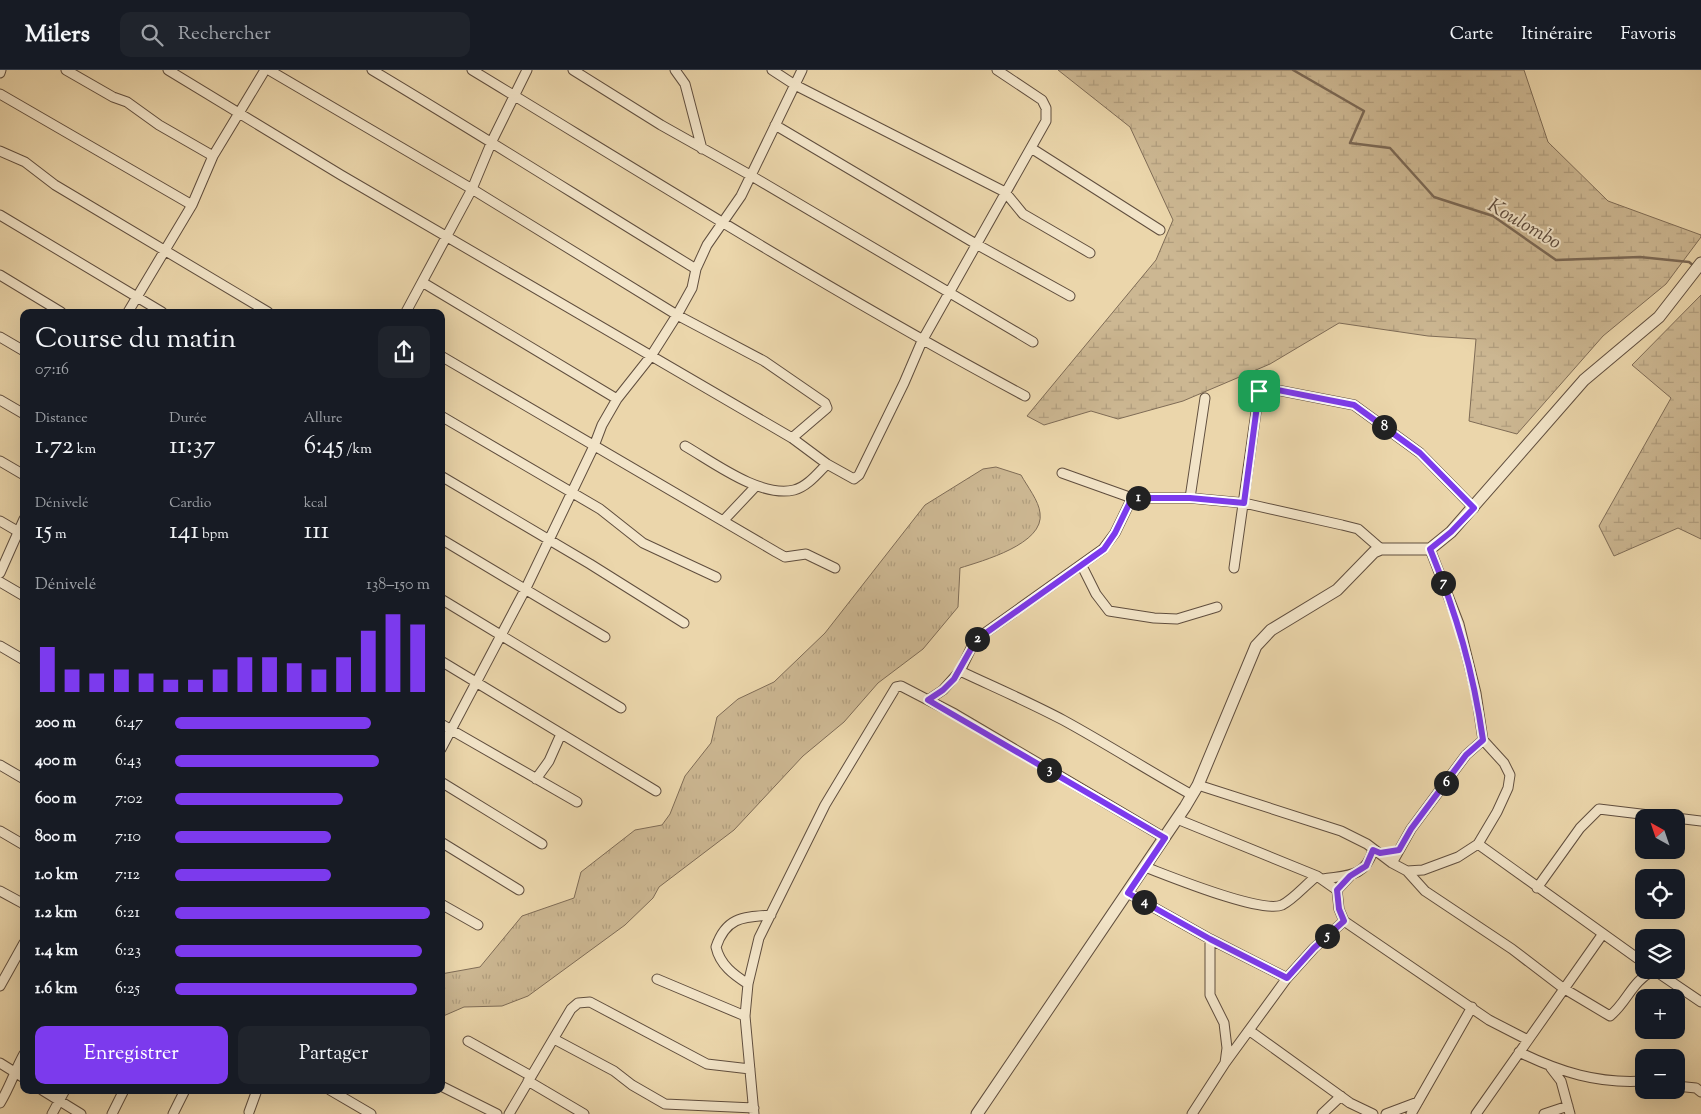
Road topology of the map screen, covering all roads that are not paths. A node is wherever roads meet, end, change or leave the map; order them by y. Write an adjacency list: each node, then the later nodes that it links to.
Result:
1 (66, 70): 22 (street)
2 (168, 70): 16 (street)
3 (265, 70): 16 (street)
4 (269, 70): 24 (street)
5 (372, 70): 18 (street)
6 (472, 70): 15 (street)
7 (527, 70): 15 (street)
8 (573, 70): 20 (street)
9 (675, 70): 20 (street)
10 (772, 70): 13 (street)
11 (802, 70): 13 (street)
12 (996, 70): 19 (street)
13 (795, 85): 17 (street); 25 (street)
14 (0, 94): 26 (street)
15 (514, 96): 18 (street); 28 (street)
16 (238, 112): 22 (street); 30 (street)
17 (775, 125): 23 (street); 31 (street)
18 (492, 141): 24 (street); 35 (street)
19 (1031, 148): 25 (street); 29 (street)
20 (702, 149): 23 (street)
21 (0, 150): 32 (street)
22 (213, 156): 26 (street)
23 (750, 175): 28 (street); 38 (street)
24 (472, 189): 30 (street); 46 (street)
25 (1005, 192): 31 (street); 33 (street)
26 (192, 205): 32 (street)
27 (0, 215): 39 (street)
28 (722, 221): 35 (street); 48 (street)
29 (1160, 230)
30 (447, 236): 37 (street); 51 (street)
31 (976, 244): 38 (street); 40 (street)
32 (164, 252): 39 (street); 44 (street)
33 (1090, 253)
34 (1701, 263): 72 (street)
35 (696, 269): 46 (street)
36 (0, 275): 41 (street)
37 (422, 282): 45 (street); 55 (street)
38 (948, 292): 48 (street); 49 (street)
39 (136, 296): 42 (street); 43 (street)
40 (1070, 296)
41 (56, 309)
42 (130, 309)
43 (157, 309)
44 (263, 309)
45 (408, 309)
46 (678, 315): 51 (street); 59 (street)
47 (0, 337): 50 (street)
48 (922, 341): 53 (street); 63 (street)
49 (1033, 342)
50 (20, 349)
51 (651, 356): 55 (street); 59 (street)
52 (445, 358): 60 (street)
53 (1025, 396)
54 (1205, 398): 70 (street)
55 (617, 399): 60 (street)
56 (0, 400): 57 (street)
57 (20, 412)
58 (445, 418): 68 (street)
59 (792, 438): 63 (street)
60 (594, 446): 68 (street); 74 (street)
61 (685, 446): 67 (street)
62 (0, 461): 64 (street)
63 (827, 464): 67 (street)
64 (20, 473)
65 (1062, 473): 69 (street)
66 (445, 478): 78 (street)
67 (756, 486): 74 (street)
68 (571, 493): 78 (street); 85 (street)
69 (1132, 498): 70 (street); 81 (street)
70 (1190, 498): 71 (street)
71 (1244, 503): 72 (street); 79 (street); 83 (street)
72 (1474, 508): 80 (street)
73 (0, 521): 75 (street)
74 (723, 521): 82 (street)
75 (20, 532)
76 (20, 535): 84 (street)
77 (445, 540): 87 (street)
78 (548, 541): 87 (street); 91 (street)
79 (1381, 549): 80 (street); 110 (street)
80 (1430, 549): 104 (street)
81 (1082, 566): 90 (street); 97 (street)
82 (835, 568)
83 (1234, 568)
84 (0, 573)
85 (716, 578)
86 (0, 582): 88 (street)
87 (526, 588): 92 (street); 93 (street)
88 (20, 594)
89 (445, 601): 92 (street)
90 (1217, 607)
91 (684, 623)
92 (501, 635): 98 (street); 100 (street)
93 (606, 637)
94 (0, 646): 95 (street)
95 (20, 658)
96 (445, 664): 98 (street)
97 (960, 671): 99 (street); 112 (street)
98 (476, 682): 102 (street); 103 (street)
99 (928, 700): 119 (street); 140 (street)
100 (621, 708)
101 (445, 726): 102 (street)
102 (451, 730): 105 (street); 108 (street)
103 (561, 734): 108 (street); 111 (street)
104 (1483, 740): 123 (street); 124 (street)
105 (445, 741)
106 (0, 765): 107 (street)
107 (20, 777)
108 (536, 779): 113 (street)
109 (445, 784): 122 (street)
110 (1198, 785): 112 (street); 125 (street)
111 (656, 791)
112 (1192, 795): 115 (street)
113 (577, 802)
114 (1635, 813): 133 (street)
115 (1177, 819): 119 (street); 131 (street)
116 (1685, 819): 117 (street)
117 (1701, 821)
118 (0, 831): 120 (street)
119 (1165, 838): 127 (street)
120 (20, 843)
121 (445, 844): 134 (street)
122 (542, 844)
123 (1478, 844): 129 (street); 133 (street)
124 (1399, 850): 125 (street); 126 (street)
125 (1377, 851): 126 (street); 130 (street)
126 (1392, 864): 128 (street)
127 (1145, 867): 131 (street); 137 (street)
128 (1407, 870): 129 (street); 132 (street)
129 (1423, 870): 132 (street)
130 (1350, 876): 131 (street); 135 (street)
131 (1320, 878): 135 (street)
132 (1417, 884): 153 (street)
133 (1537, 888): 143 (street)
134 (519, 890)
135 (1337, 890): 141 (street)
136 (0, 892): 138 (street)
137 (1128, 893): 144 (street); 196 (street)
138 (20, 902)
139 (445, 906): 142 (street)
140 (771, 915): 151 (street); 151 (street)
141 (1344, 921): 147 (street); 155 (street)
142 (478, 925)
143 (1602, 935): 146 (street); 153 (street)
144 (1210, 939): 147 (street); 164 (street)
145 (20, 950): 152 (street)
146 (1635, 957)
147 (1287, 978): 157 (street)
148 (656, 979): 156 (street)
149 (1639, 979): 153 (street)
150 (1667, 979): 154 (street)
151 (748, 984): 156 (street)
152 (0, 986)
153 (1563, 988): 159 (street)
154 (1701, 1002)
155 (1472, 1007): 159 (street); 183 (street)
156 (745, 1016): 166 (street)
157 (1250, 1031): 164 (street); 181 (street)
158 (554, 1039): 166 (street); 169 (street); 186 (street)
159 (1528, 1040): 161 (street)
160 (468, 1041): 169 (street)
161 (1519, 1052): 165 (street); 202 (street)
162 (20, 1061): 167 (street)
163 (0, 1063): 167 (street)
164 (1225, 1063): 197 (street)
165 (1551, 1068): 171 (street); 185 (street)
166 (750, 1069): 186 (street)
167 (14, 1071): 168 (street); 184 (street)
168 (20, 1075)
169 (530, 1079): 194 (street); 195 (street)
170 (1701, 1080): 174 (street)
171 (1635, 1082)
172 (445, 1088): 193 (street)
173 (1685, 1088): 174 (street)
174 (1698, 1090)
175 (48, 1094): 182 (street)
176 (63, 1094): 182 (street)
177 (122, 1094): 190 (street)
178 (184, 1094): 191 (street)
179 (256, 1094): 187 (street)
180 (337, 1094): 192 (street)
181 (1341, 1096): 198 (street); 199 (street)
182 (59, 1102): 188 (street); 189 (street)
183 (1418, 1102): 200 (street); 201 (street)
184 (0, 1104)
185 (1569, 1110): 203 (street)
186 (754, 1111)
187 (250, 1113)
188 (52, 1114)
189 (81, 1114)
190 (112, 1114)
191 (173, 1114)
192 (371, 1114)
193 (497, 1114)
194 (510, 1114)
195 (584, 1114)
196 (977, 1114)
197 (1192, 1114)
198 (1322, 1114)
199 (1373, 1114)
200 (1386, 1114)
201 (1410, 1114)
202 (1476, 1114)
203 (1544, 1114)

